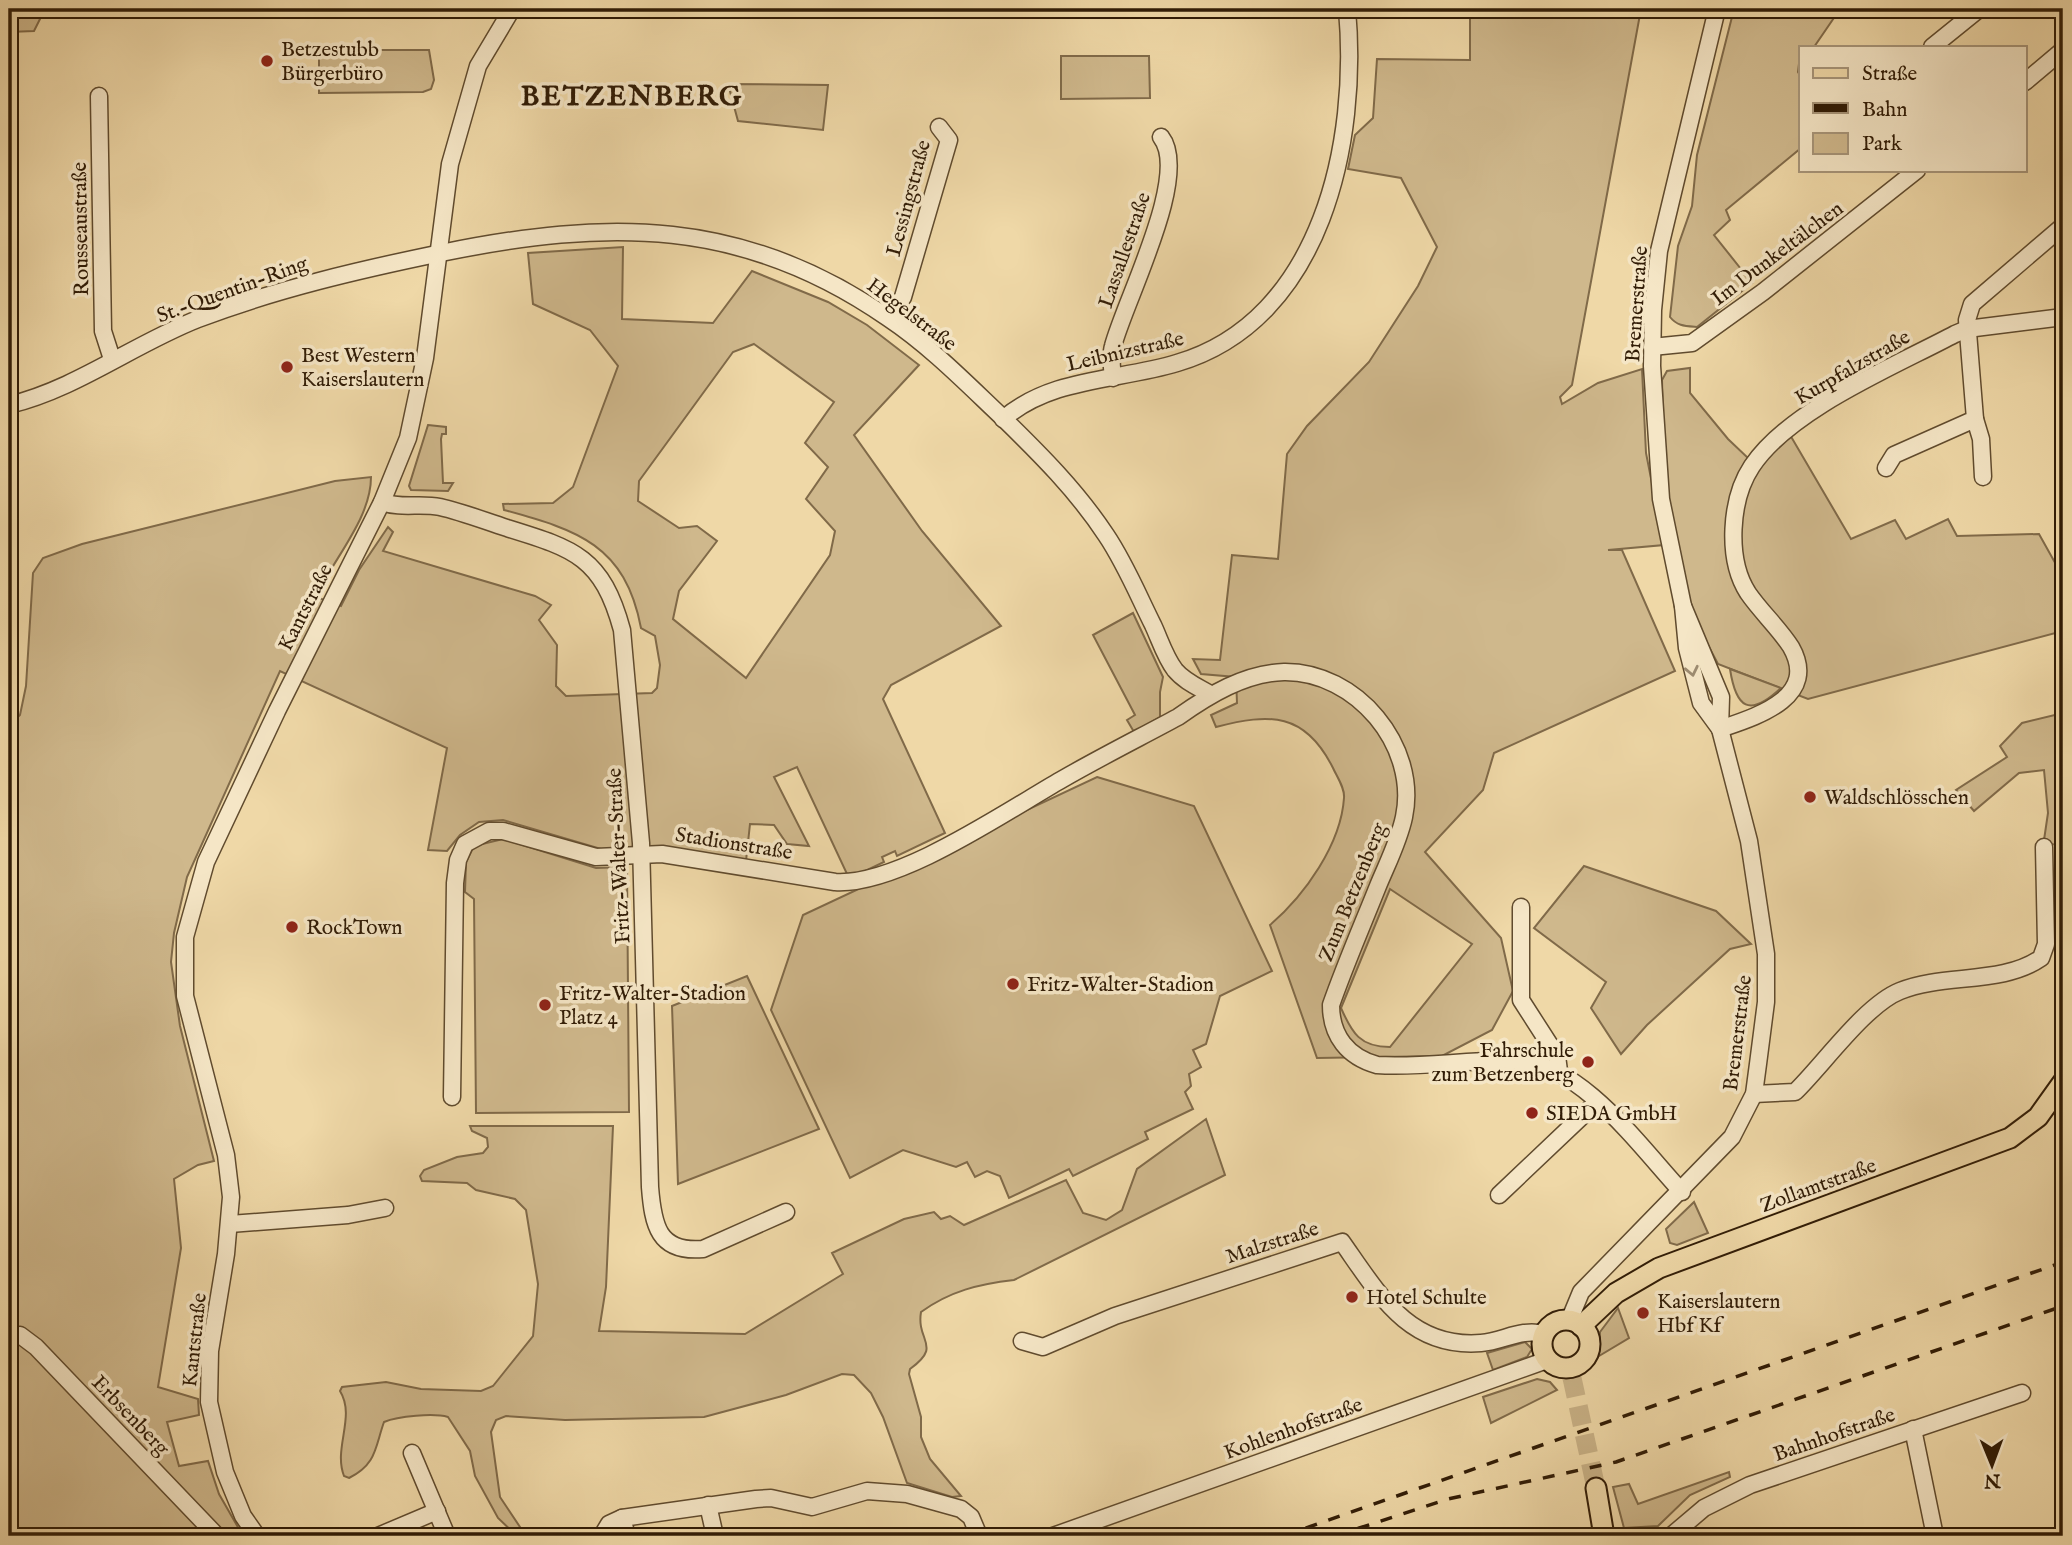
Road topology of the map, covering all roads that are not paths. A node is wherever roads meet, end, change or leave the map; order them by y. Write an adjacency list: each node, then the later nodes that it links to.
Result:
1 (512, 9): 13 (street, Kantstraße)
2 (1347, 9): 19 (street, Leibnizstraße)
3 (1717, 9): 17 (street, Bremerstraße)
4 (1979, 9): 5 (street)
5 (1934, 46)
6 (2063, 50): 7 (street)
7 (2026, 81)
8 (99, 96): 18 (street, Rousseaustraße)
9 (939, 127): 15 (street, Lessingstraße)
10 (1161, 137): 19 (street, Lassallestraße)
11 (1914, 172): 17 (street, Im Dunkeltälchen)
12 (2063, 226): 16 (street)
13 (439, 254): 15 (street, Hegelstraße); 18 (street, St.-Quentin-Ring); 25 (street, Kantstraße)
14 (2063, 317): 16 (street, Kurpfalzstraße)
15 (890, 318): 21 (street, Hegelstraße)
16 (1967, 329): 22 (street); 27 (street, Kurpfalzstraße)
17 (1652, 347): 27 (street, Bremerstraße)
18 (113, 359): 20 (street, St.-Quentin-Ring)
19 (1113, 378): 21 (street, Leibnizstraße)
20 (9, 405)
21 (1003, 419): 26 (street, Hegelstraße)
22 (1975, 419): 23 (street); 24 (street)
23 (1886, 468)
24 (1983, 477)
25 (382, 502): 29 (street, Fritz-Walter-Straße); 40 (street, Kantstraße)
26 (1210, 694): 29 (street, Stadionstraße); 31 (street, Zum Betzenberg)
27 (1720, 729): 33 (street, Bremerstraße)
28 (2044, 847): 33 (street)
29 (642, 857): 34 (street, Stadionstraße); 39 (street, Fritz-Walter-Straße)
30 (1521, 907): 31 (street, Zum Betzenberg)
31 (1559, 1071): 35 (street, Zum Betzenberg)
32 (2063, 1082): 41 (main road, Zollamtstraße)
33 (1754, 1094): 36 (street, Bremerstraße)
34 (452, 1097)
35 (1597, 1102): 36 (street, Zum Betzenberg); 37 (street)
36 (1682, 1192): 41 (street, Bremerstraße)
37 (1499, 1195)
38 (385, 1208): 40 (street)
39 (786, 1212)
40 (230, 1224): 55 (street, Kantstraße)
41 (1575, 1323): 42 (main road); 45 (main road)
42 (1544, 1334): 44 (street, Malzstraße); 45 (main road)
43 (9, 1338): 54 (street, Erbsenberg)
44 (1022, 1341)
45 (1547, 1360): 61 (street, Kohlenhofstraße)
46 (2022, 1393): 47 (street, Bahnhofstraße)
47 (1913, 1429): 63 (street, Bahnhofstraße); 64 (street)
48 (412, 1453): 51 (street)
49 (1596, 1488): 62 (main road)
50 (708, 1506): 52 (street); 59 (street); 60 (street)
51 (437, 1511): 56 (street); 57 (street)
52 (622, 1518): 53 (street); 58 (street)
53 (603, 1534)
54 (217, 1536)
55 (257, 1536)
56 (378, 1536)
57 (447, 1536)
58 (626, 1536)
59 (715, 1536)
60 (979, 1536)
61 (1053, 1536)
62 (1604, 1536)
63 (1671, 1536)
64 (1935, 1536)

